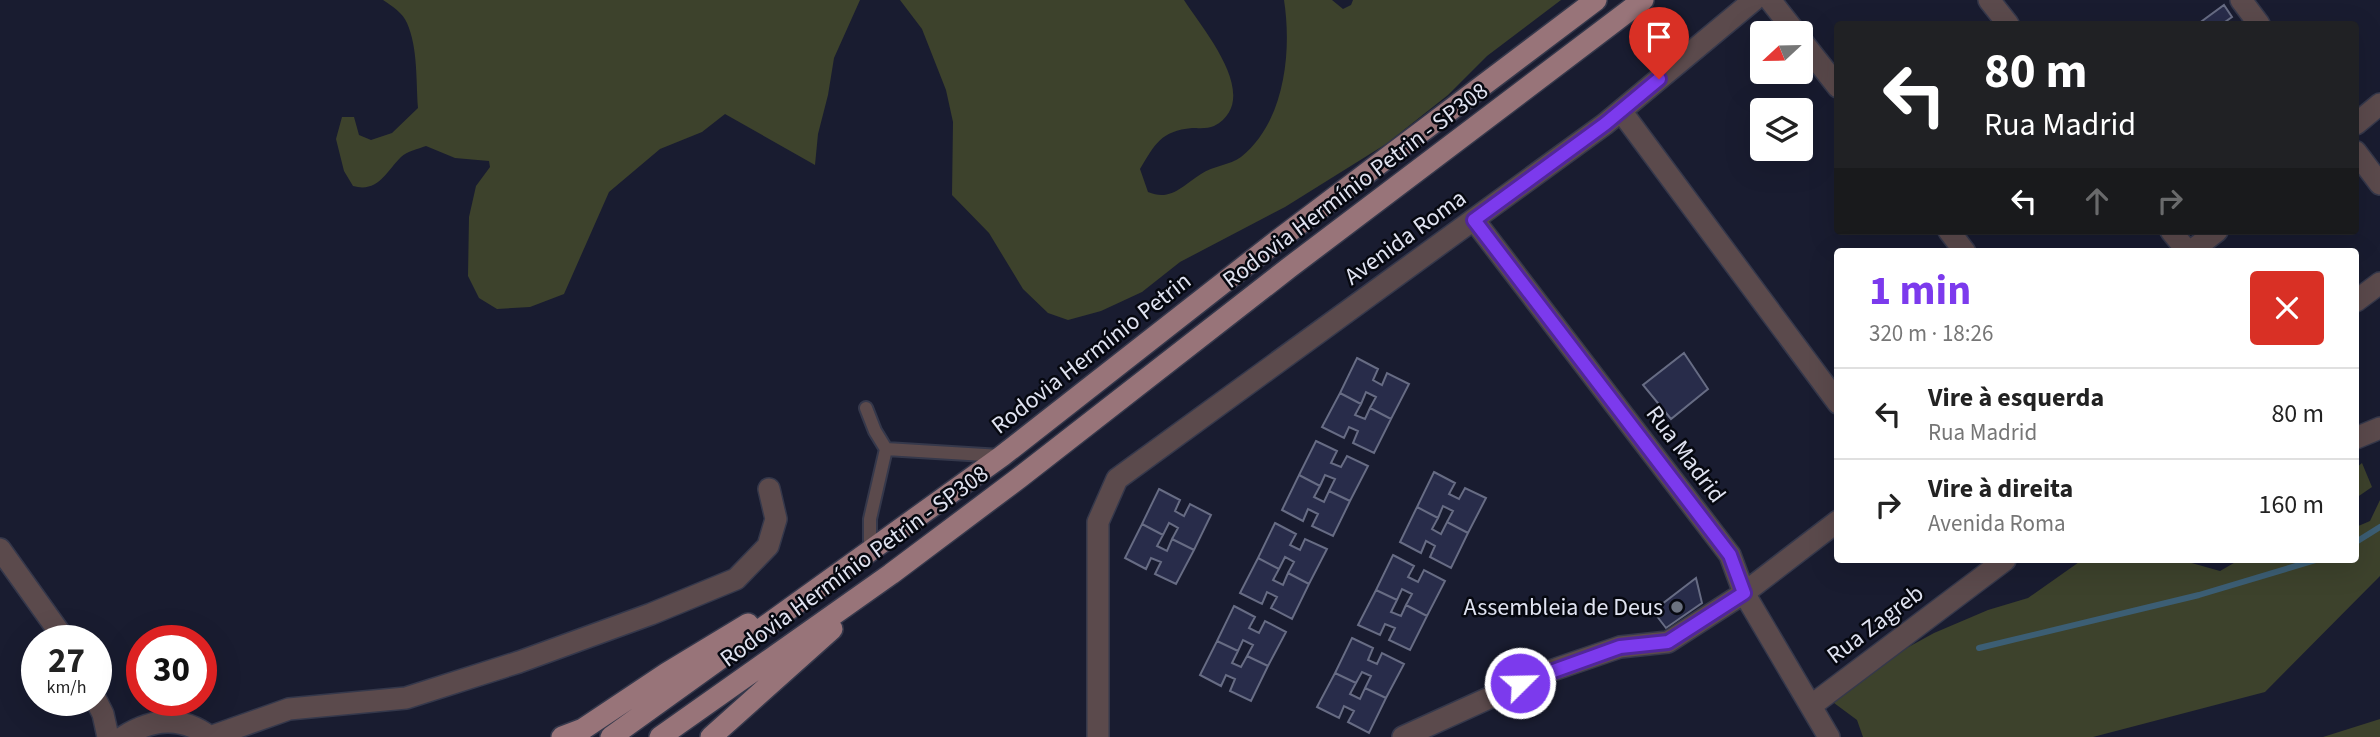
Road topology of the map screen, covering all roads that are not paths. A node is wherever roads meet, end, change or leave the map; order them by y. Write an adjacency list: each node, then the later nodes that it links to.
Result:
1 (1596, 0): 27 (main road, Rodovia Hermínio Petrin)
2 (1643, 0): 33 (main road, Rodovia Hermínio Petrin - SP308)
3 (1754, 0): 13 (street, Avenida Roma)
4 (1770, 0): 7 (street)
5 (1989, 0): 8 (street)
6 (2241, 0): 9 (street)
7 (1787, 21)
8 (2006, 21)
9 (2257, 21)
10 (1813, 55): 11 (street)
11 (1834, 82)
12 (2380, 104): 14 (street)
13 (1621, 111): 17 (street, Avenida Roma); 22 (street)
14 (2359, 122)
15 (2359, 156): 16 (street)
16 (2380, 184)
17 (1474, 220): 34 (street, Rua Madrid); 45 (street, Avenida Roma)
18 (2212, 235): 19 (street)
19 (2194, 248)
20 (2380, 283): 21 (street)
21 (2359, 299)
22 (1834, 398)
23 (866, 408): 26 (lane)
24 (2380, 428): 25 (street)
25 (2359, 437)
26 (886, 449): 27 (lane); 31 (lane)
27 (1002, 456): 31 (main road, Rodovia Hermínio Petrin)
28 (769, 489): 40 (street)
29 (1834, 524): 34 (street)
30 (0, 548): 35 (street)
31 (862, 559): 41 (main road); 42 (main road, Rodovia Hermínio Petrin)
32 (2001, 563): 36 (street, Rua Zagreb)
33 (891, 574): 43 (main road, Rodovia Hermínio Petrin - SP308); 44 (main road)
34 (1744, 593): 36 (street, Rua Madrid); 46 (street)
35 (54, 625)
36 (1812, 705): 47 (street, Rua Madrid)
37 (103, 716): 38 (street)
38 (107, 737)
39 (123, 737): 40 (street)
40 (210, 737)
41 (562, 737)
42 (611, 737)
43 (660, 737)
44 (711, 737)
45 (1098, 737)
46 (1403, 737)
47 (1829, 737)

